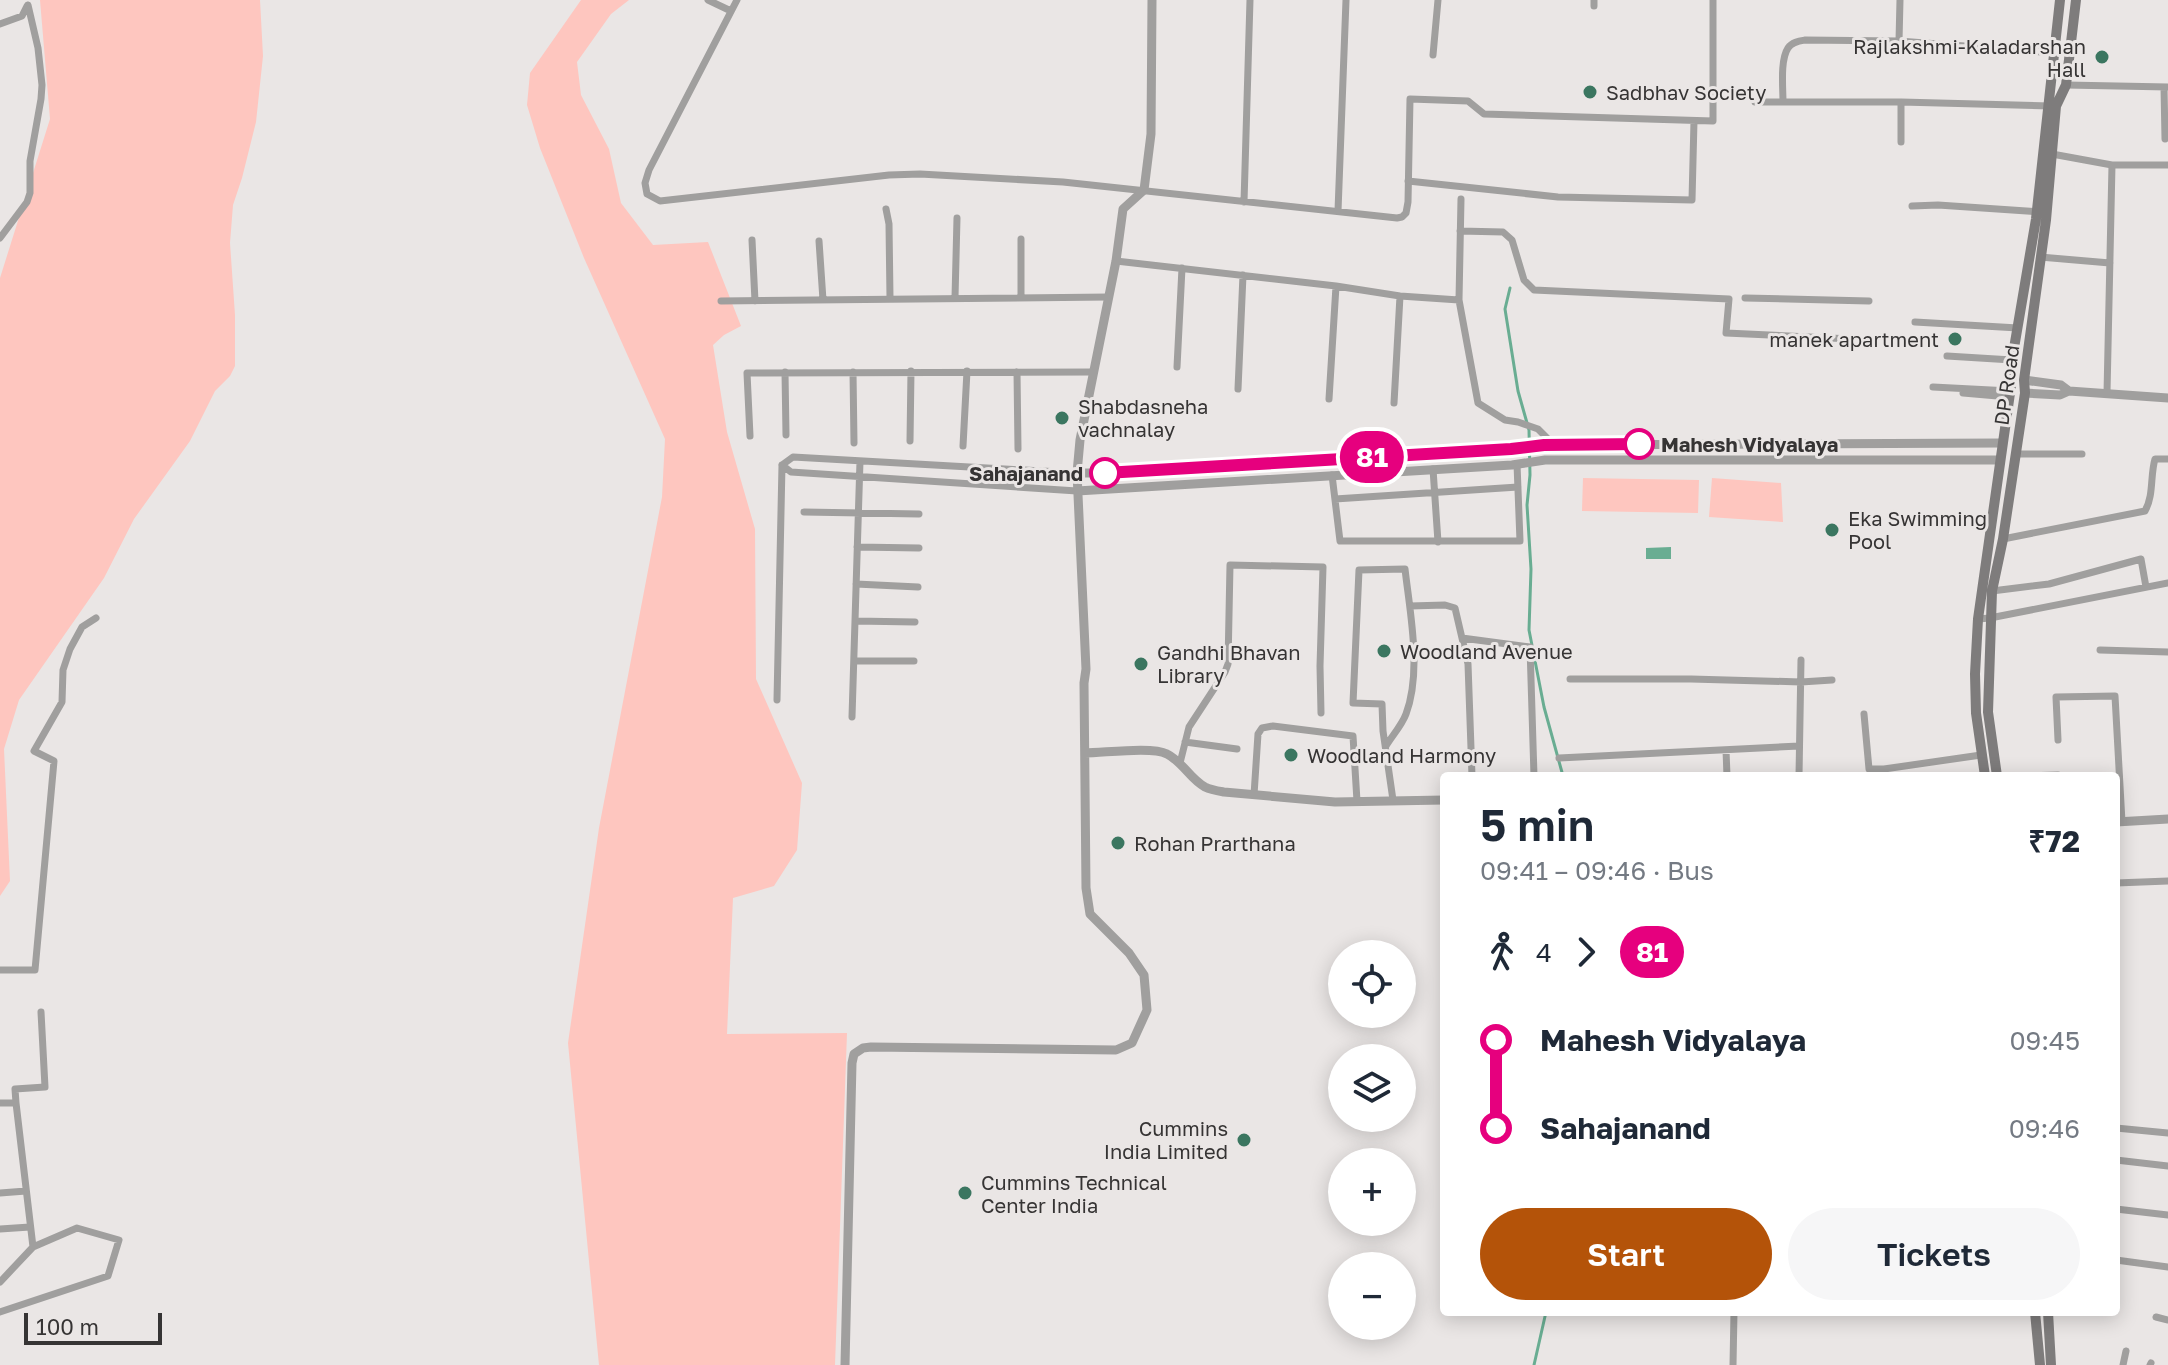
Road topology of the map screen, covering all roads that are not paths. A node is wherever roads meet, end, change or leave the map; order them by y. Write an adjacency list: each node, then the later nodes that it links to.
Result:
1 (708, 0): 12 (street)
2 (737, 0): 12 (street)
3 (1152, 0): 30 (street)
4 (1250, 0): 32 (street)
5 (1346, 0): 35 (street)
6 (1438, 0): 16 (street)
7 (1713, 0): 23 (street)
8 (1900, 0): 14 (street)
9 (2060, 0): 15 (main road, DP Road)
10 (2076, 0): 17 (main road, DP Road)
11 (28, 2): 13 (street); 39 (street)
12 (731, 11): 30 (street)
13 (0, 24)
14 (1899, 41): 15 (street); 20 (street)
15 (2055, 53): 22 (main road, DP Road)
16 (1433, 55)
17 (2066, 85): 18 (street); 22 (main road, DP Road)
18 (2166, 87): 24 (street)
19 (1755, 102): 20 (street)
20 (1783, 102): 21 (street)
21 (1901, 102): 22 (street); 25 (street)
22 (2052, 106): 26 (main road, DP Road); 36 (main road, DP Road)
23 (1694, 121): 29 (street); 29 (street)
24 (2165, 139)
25 (1901, 142)
26 (2052, 154): 27 (street); 36 (main road, DP Road)
27 (2112, 165): 28 (street); 45 (street)
28 (2168, 165)
29 (1408, 181): 35 (street)
30 (1144, 190): 32 (street); 44 (street)
31 (1461, 199): 38 (street)
32 (1244, 202): 35 (street)
33 (1912, 206): 36 (street)
34 (886, 209): 52 (street)
35 (1338, 211)
36 (2041, 212): 43 (main road, DP Road); 61 (main road, DP Road)
37 (957, 218): 53 (street)
38 (1460, 231): 56 (street); 62 (street)
39 (0, 238)
40 (1021, 239): 50 (street)
41 (752, 240): 58 (street)
42 (819, 241): 55 (street)
43 (2040, 257): 45 (street); 72 (main road, DP Road)
44 (1116, 261): 46 (street); 51 (street)
45 (2110, 263): 80 (street)
46 (1182, 268): 47 (street); 65 (street)
47 (1243, 275): 48 (street); 75 (street)
48 (1336, 286): 49 (street); 82 (street)
49 (1400, 296): 56 (street); 83 (street)
50 (1021, 297): 51 (street); 53 (street)
51 (1109, 297): 71 (street)
52 (890, 298): 53 (street); 55 (street)
53 (955, 298)
54 (1745, 298): 59 (street)
55 (823, 300): 58 (street)
56 (1459, 300): 89 (street)
57 (721, 301): 58 (street)
58 (755, 301)
59 (1869, 301)
60 (1915, 322): 61 (street)
61 (2018, 328): 64 (main road, DP Road)
62 (1851, 339)
63 (1947, 356): 64 (street)
64 (2012, 360): 76 (main road, DP Road)
65 (1177, 367)
66 (911, 371): 67 (street); 69 (street); 86 (street)
67 (967, 371): 70 (street); 90 (street)
68 (785, 372): 69 (street); 84 (street); 85 (street)
69 (853, 372): 87 (street)
70 (1017, 372): 71 (street); 91 (street)
71 (1094, 372): 101 (street)
72 (2024, 380): 76 (main road); 77 (street); 79 (main road, DP Road)
73 (1933, 387): 76 (street)
74 (2168, 387): 81 (street)
75 (1238, 389)
76 (2010, 389): 78 (street); 79 (main road); 88 (main road, DP Road)
77 (2069, 391): 79 (street); 80 (street)
78 (1957, 392)
79 (2025, 393): 92 (main road, DP Road)
80 (2107, 393): 81 (street)
81 (2164, 398)
82 (1329, 399)
83 (1394, 403)
84 (786, 435)
85 (750, 436)
86 (910, 441)
87 (854, 443)
88 (2002, 443): 89 (street); 92 (main road); 95 (main road, DP Road)
89 (1548, 444): 101 (street)
90 (963, 446)
91 (1018, 449)
92 (2015, 453): 93 (street); 95 (main road); 112 (main road, DP Road)
93 (2082, 454)
94 (2168, 459): 112 (street)
95 (1999, 460): 97 (street); 124 (main road, DP Road)
96 (860, 461): 98 (street); 99 (street); 102 (street)
97 (1520, 464): 100 (street); 105 (street)
98 (782, 465): 102 (street); 136 (street)
99 (999, 468): 101 (street); 104 (street)
100 (1433, 469): 103 (street); 107 (street)
101 (1077, 473): 106 (street)
102 (859, 475): 104 (street); 110 (street)
103 (1332, 475): 106 (street); 108 (street)
104 (999, 485): 106 (street)
105 (1518, 487): 107 (street); 113 (street)
106 (1077, 491): 146 (street)
107 (1435, 492): 108 (street); 113 (street)
108 (1335, 499): 113 (street)
109 (804, 512): 110 (street)
110 (858, 513): 111 (street); 114 (street)
111 (919, 514)
112 (2003, 539): 120 (main road, DP Road)
113 (1438, 542)
114 (857, 547): 115 (street); 117 (street)
115 (919, 548)
116 (2168, 583): 119 (street)
117 (856, 584): 118 (street); 125 (street)
118 (918, 587)
119 (2146, 587): 120 (street); 123 (street)
120 (1992, 591): 123 (main road, DP Road)
121 (1410, 606): 127 (street); 142 (street); 142 (street)
122 (96, 618): 167 (street)
123 (1990, 618): 124 (street); 157 (main road, DP Road)
124 (1978, 619): 148 (main road, DP Road)
125 (855, 621): 126 (street); 131 (street)
126 (915, 622)
127 (1462, 638): 152 (street); 153 (street)
128 (2100, 650): 129 (street)
129 (2168, 652)
130 (1801, 660): 135 (street)
131 (854, 661): 132 (street); 139 (street)
132 (914, 661)
133 (1570, 679): 135 (street)
134 (1832, 680): 135 (street)
135 (1801, 682): 143 (street)
136 (777, 700)
137 (1321, 713): 141 (street)
138 (1864, 714): 148 (street)
139 (852, 717)
140 (2058, 740): 158 (street)
141 (1185, 742): 144 (street); 151 (street)
142 (1386, 746): 149 (street)
143 (1799, 746): 145 (street); 155 (street)
144 (1237, 749)
145 (1726, 750): 150 (street); 154 (street)
146 (1085, 753): 151 (street); 192 (street)
147 (1354, 755): 149 (street); 159 (street); 162 (street)
148 (1981, 755): 156 (main road, DP Road)
149 (1387, 756): 160 (street)
150 (1559, 758)
151 (1180, 763): 159 (street)
152 (1472, 772)
153 (1534, 772)
154 (1727, 772)
155 (1799, 772)
156 (1984, 772)
157 (1996, 772)
158 (2117, 772)
159 (1254, 795): 162 (street)
160 (1393, 800): 161 (street); 162 (street)
161 (1440, 800)
162 (1357, 801)
163 (2168, 819): 164 (street)
164 (2120, 822)
165 (2168, 881): 166 (street)
166 (2120, 883)
167 (0, 970)
168 (41, 1012): 170 (street)
169 (0, 1103): 170 (street)
170 (16, 1103): 175 (street)
171 (2120, 1128): 172 (street)
172 (2168, 1133)
173 (2120, 1160): 174 (street)
174 (2168, 1166)
175 (26, 1191): 176 (street); 179 (street)
176 (0, 1193)
177 (2120, 1209): 178 (street)
178 (2168, 1215)
179 (30, 1227): 180 (street); 181 (street)
180 (0, 1229)
181 (33, 1247): 184 (street); 185 (street)
182 (2120, 1261): 183 (street)
183 (2168, 1267)
184 (0, 1282)
185 (0, 1312)
186 (1734, 1316): 193 (street)
187 (2035, 1316): 194 (main road)
188 (2048, 1316): 195 (main road)
189 (2156, 1317): 190 (street)
190 (2168, 1320)
191 (2126, 1351): 196 (street)
192 (845, 1365)
193 (1733, 1365)
194 (2040, 1365)
195 (2051, 1365)
196 (2123, 1365)

